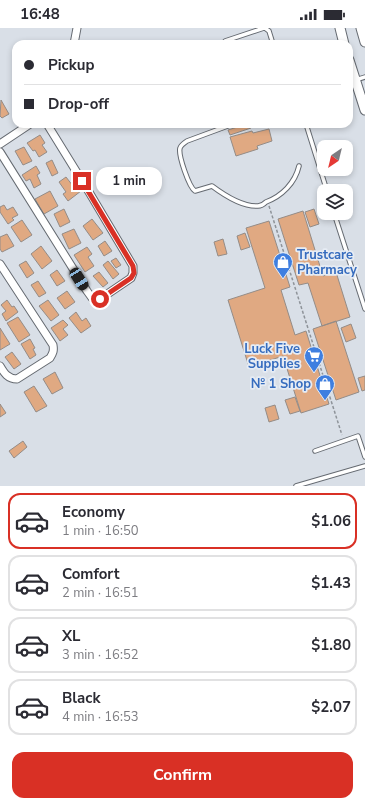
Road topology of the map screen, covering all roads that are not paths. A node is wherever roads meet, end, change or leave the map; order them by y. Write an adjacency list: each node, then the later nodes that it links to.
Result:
1 (77, 28): 5 (street)
2 (264, 28): 6 (lane); 7 (lane)
3 (340, 28): 8 (street)
4 (360, 28): 9 (street)
5 (75, 40)
6 (225, 40)
7 (272, 40)
8 (343, 40)
9 (365, 42)
10 (365, 77): 11 (lane)
11 (353, 81)
12 (353, 83): 13 (street)
13 (365, 110)
14 (24, 128): 18 (street)
15 (49, 128): 19 (street)
16 (220, 128): 20 (lane)
17 (307, 128): 21 (lane)
18 (0, 144)
19 (0, 152)
20 (299, 166)
21 (326, 184)
22 (336, 220): 24 (lane)
23 (0, 264): 25 (street)
24 (365, 309)
25 (0, 366)
26 (315, 451): 27 (lane)
27 (365, 457)
28 (365, 466): 29 (lane)
29 (296, 486)

